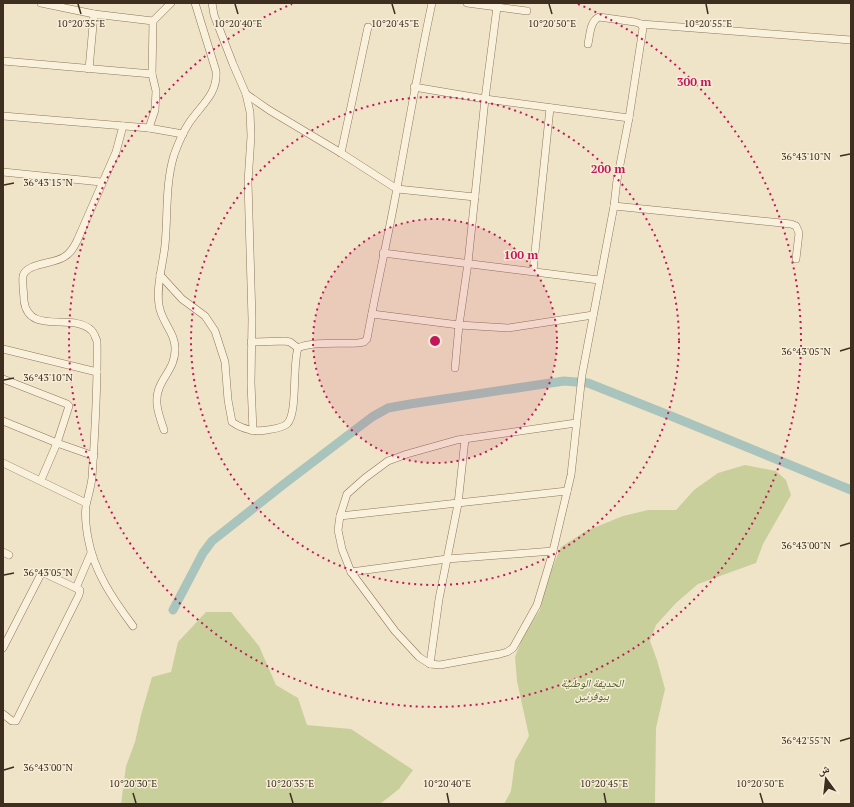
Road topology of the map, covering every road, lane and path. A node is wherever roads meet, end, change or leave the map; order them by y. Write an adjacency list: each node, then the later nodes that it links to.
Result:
1 (41, 3): 9 (street)
2 (171, 3): 10 (street)
3 (195, 3): 26 (street)
4 (212, 3): 19 (street)
5 (432, 3): 18 (street)
6 (467, 3): 7 (street)
7 (497, 7): 8 (street); 20 (street)
8 (527, 10)
9 (94, 14): 10 (street); 16 (street)
10 (153, 21): 17 (street)
11 (641, 24): 13 (street); 14 (street); 23 (street)
12 (368, 27): 27 (street)
13 (851, 40)
14 (588, 44)
15 (3, 61): 16 (street)
16 (89, 69): 17 (street)
17 (152, 74): 25 (street)
18 (414, 88): 20 (street); 30 (street)
19 (246, 94): 27 (street); 42 (street)
20 (485, 99): 21 (street); 31 (street)
21 (550, 108): 23 (street); 36 (street)
22 (3, 116): 24 (street)
23 (629, 118): 32 (street)
24 (123, 126): 25 (street); 29 (street)
25 (149, 128): 26 (street)
26 (183, 134): 37 (street)
27 (341, 153): 30 (street)
28 (3, 172): 29 (street)
29 (101, 182): 46 (street)
30 (397, 188): 31 (street); 33 (street)
31 (475, 197): 35 (street)
32 (614, 206): 34 (street); 38 (street)
33 (383, 253): 35 (street); 39 (street)
34 (796, 259)
35 (468, 263): 36 (street); 41 (street)
36 (533, 271): 38 (street)
37 (160, 274): 50 (street); 51 (street)
38 (599, 280): 40 (street)
39 (372, 314): 41 (street); 43 (street)
40 (593, 315): 41 (street); 49 (street)
41 (459, 325): 45 (street)
42 (251, 342): 43 (street); 51 (street)
43 (298, 348): 51 (street)
44 (3, 349): 46 (street)
45 (455, 368)
46 (97, 372): 54 (street)
47 (3, 379): 53 (street)
48 (3, 421): 53 (street)
49 (576, 423): 52 (street); 57 (street)
50 (164, 430)
51 (253, 431)
52 (465, 439): 59 (street); 60 (street)
53 (57, 443): 54 (street); 56 (street)
54 (94, 456): 58 (street)
55 (3, 464): 56 (street)
56 (41, 480): 58 (street)
57 (567, 491): 59 (street); 61 (street)
58 (86, 503): 62 (street)
59 (458, 504): 60 (street); 63 (street)
60 (340, 516): 64 (street)
61 (552, 551): 63 (street); 68 (street)
62 (91, 553): 65 (street); 66 (street)
63 (447, 559): 64 (street); 68 (street)
64 (351, 572): 68 (street)
65 (76, 588): 67 (street); 69 (street)
66 (133, 626)
67 (3, 648)
68 (430, 664)
69 (3, 714)

